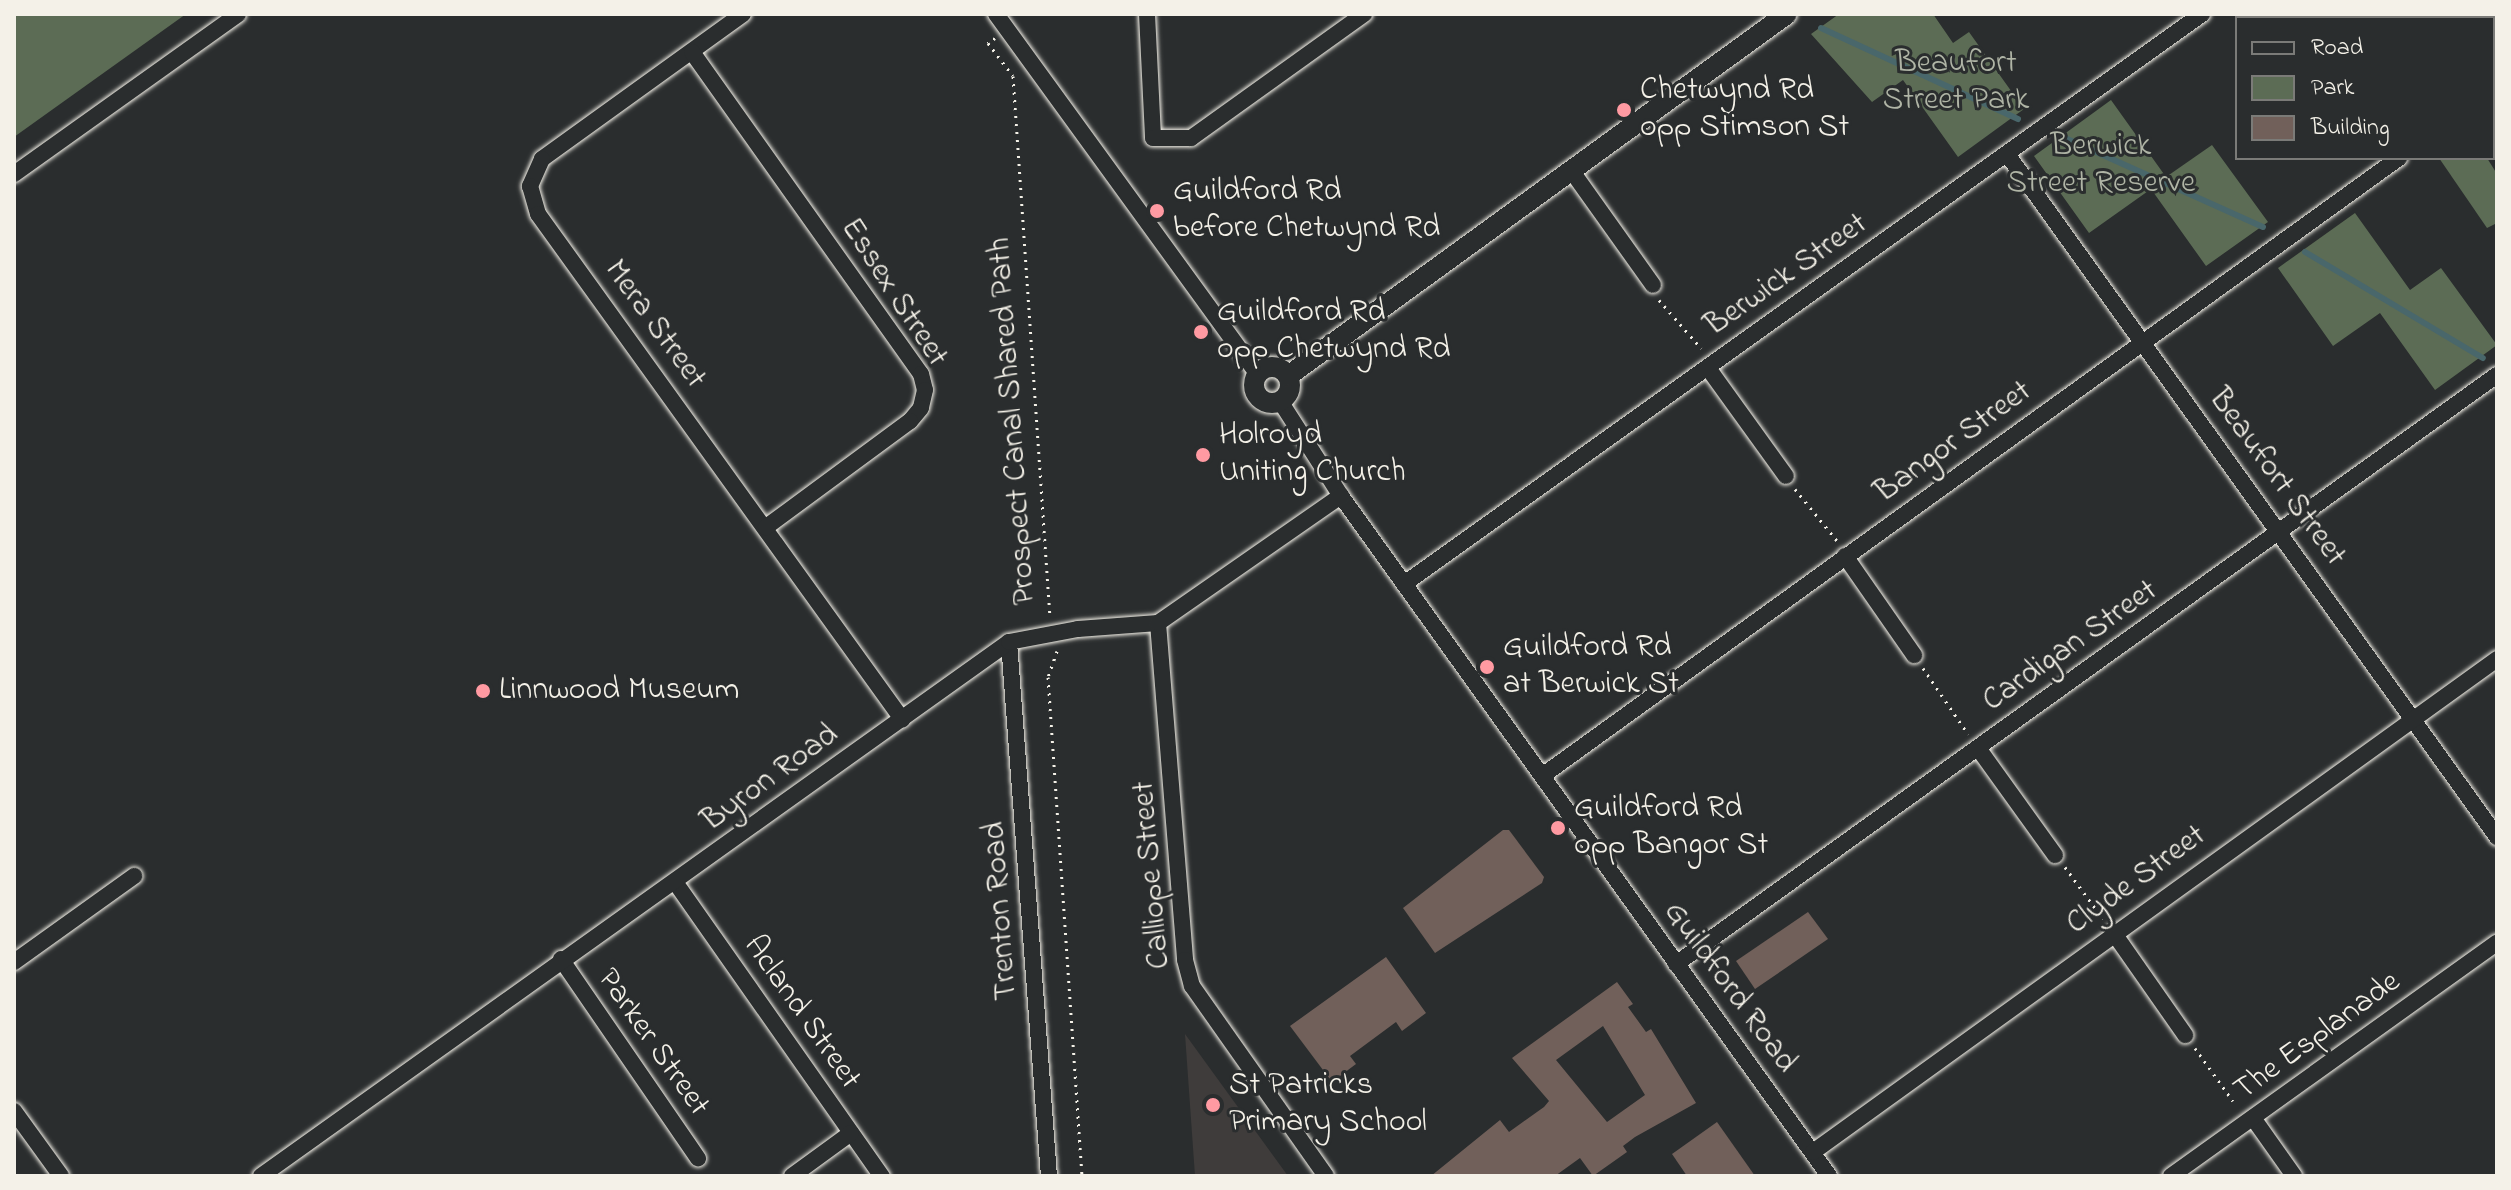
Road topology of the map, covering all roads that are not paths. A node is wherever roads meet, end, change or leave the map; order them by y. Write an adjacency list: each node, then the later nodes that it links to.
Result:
1 (238, 14): 12 (street)
2 (743, 14): 8 (street, Mera Street)
3 (996, 14): 16 (street)
4 (1147, 14): 5 (street)
5 (1364, 14)
6 (1787, 14): 11 (street)
7 (2202, 14): 9 (street, Berwick Street)
8 (692, 52): 22 (street, Essex Street); 22 (street, Mera Street)
9 (2007, 154): 14 (street, Beaufort Street); 15 (street, Berwick Street)
10 (2396, 160): 14 (street, Bangor Street)
11 (1571, 170): 13 (street); 18 (street)
12 (14, 174)
13 (1653, 285)
14 (2142, 343): 23 (street, Beaufort Street); 24 (street, Bangor Street)
15 (1708, 368): 20 (street); 25 (street, Berwick Street)
16 (1258, 374): 18 (street); 19 (street)
17 (2497, 375): 23 (street, Cardigan Street)
18 (1288, 376): 19 (street)
19 (1280, 401): 21 (street, Guildford Road)
20 (1786, 476)
21 (1341, 496): 25 (street, Guildford Road); 26 (street, Byron Road)
22 (766, 527): 30 (street, Mera Street)
23 (2281, 532): 31 (street, Beaufort Street); 32 (street, Cardigan Street)
24 (1845, 556): 28 (street); 33 (street, Bangor Street)
25 (1404, 584): 33 (street, Guildford Road)
26 (1158, 623): 27 (street, Byron Road); 54 (street, Calliope Street)
27 (1009, 642): 30 (street, Byron Road); 53 (street, Trenton Road)
28 (1914, 655)
29 (2497, 659): 31 (street, Clyde Street)
30 (902, 719): 37 (street, Byron Road)
31 (2414, 719): 34 (street, Beaufort Street); 38 (street, Clyde Street)
32 (1978, 748): 35 (street); 42 (street, Cardigan Street)
33 (1542, 776): 42 (street, Guildford Road)
34 (2497, 837)
35 (2055, 855)
36 (134, 876): 41 (street)
37 (675, 882): 40 (street, Byron Road); 46 (street, Acland Street)
38 (2113, 932): 43 (street); 47 (street, Clyde Street)
39 (2497, 943): 45 (street, The Esplanade)
40 (561, 959): 48 (street, Parker Street); 50 (street, Byron Road)
41 (14, 962)
42 (1676, 964): 47 (street, Guildford Road)
43 (2185, 1035)
44 (14, 1111): 49 (street)
45 (2253, 1118): 56 (street, The Esplanade); 57 (street)
46 (851, 1133): 51 (street); 52 (street, Acland Street)
47 (1813, 1152): 55 (street, Guildford Road)
48 (698, 1158)
49 (61, 1176)
50 (261, 1176)
51 (792, 1176)
52 (882, 1176)
53 (1049, 1176)
54 (1326, 1176)
55 (1829, 1176)
56 (2171, 1176)
57 (2294, 1176)

